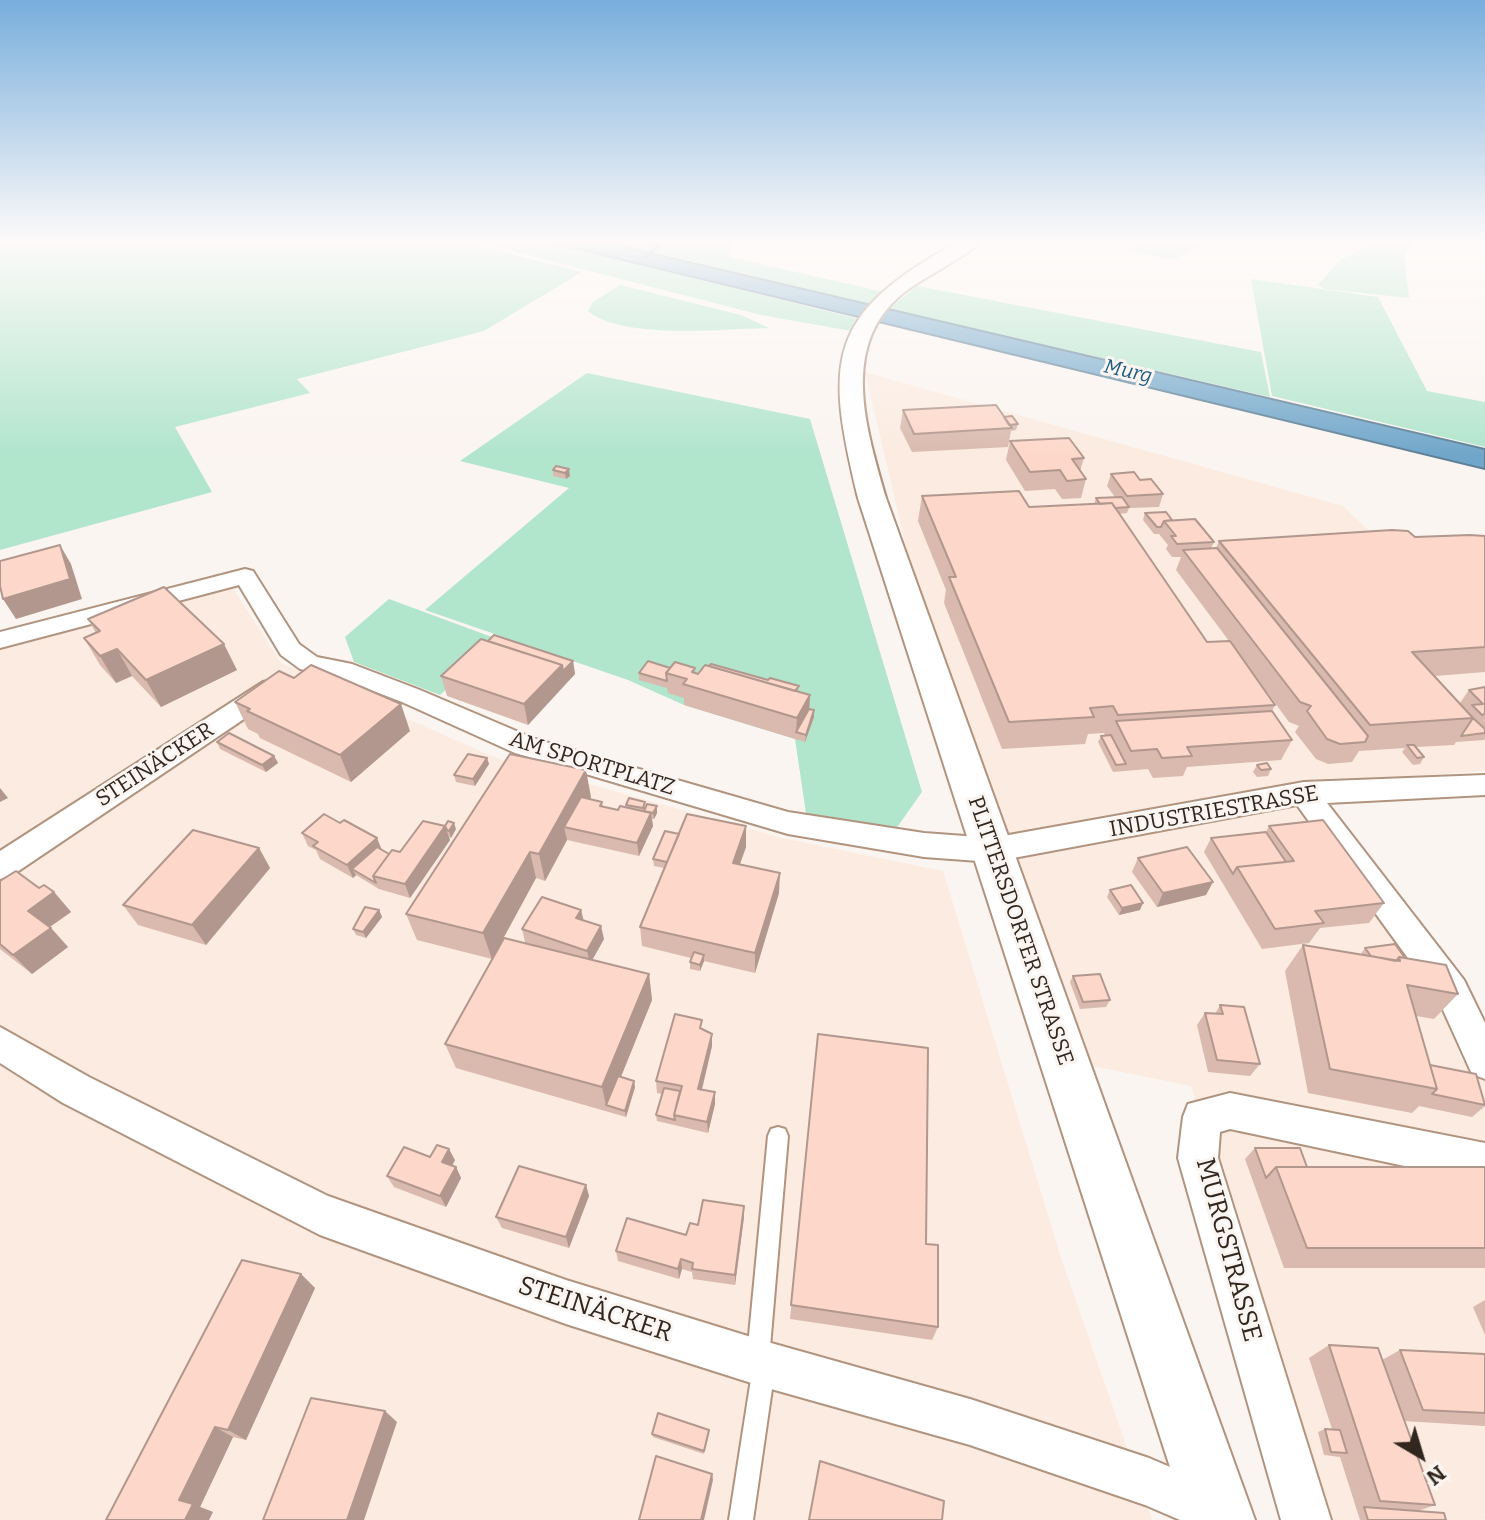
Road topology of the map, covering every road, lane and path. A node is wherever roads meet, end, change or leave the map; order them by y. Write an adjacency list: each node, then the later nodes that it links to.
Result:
1 (873, 314): 6 (main road, PLITTERSDORFER STRASSE)
2 (0, 640): 3 (street)
3 (309, 663): 6 (street, AM SPORTPLATZ); 7 (street, STEINÄCKER)
4 (1485, 785): 5 (street, INDUSTRIESTRASSE)
5 (1304, 793): 6 (street, INDUSTRIESTRASSE); 9 (street)
6 (992, 850): 13 (main road, PLITTERSDORFER STRASSE)
7 (0, 867)
8 (0, 1043): 12 (street, STEINÄCKER)
9 (1485, 1062)
10 (778, 1136): 12 (lane)
11 (1485, 1163): 15 (street, MURGSTRASSE)
12 (761, 1363): 13 (street, STEINÄCKER); 14 (lane)
13 (1219, 1516)
14 (741, 1520)
15 (1306, 1520)

